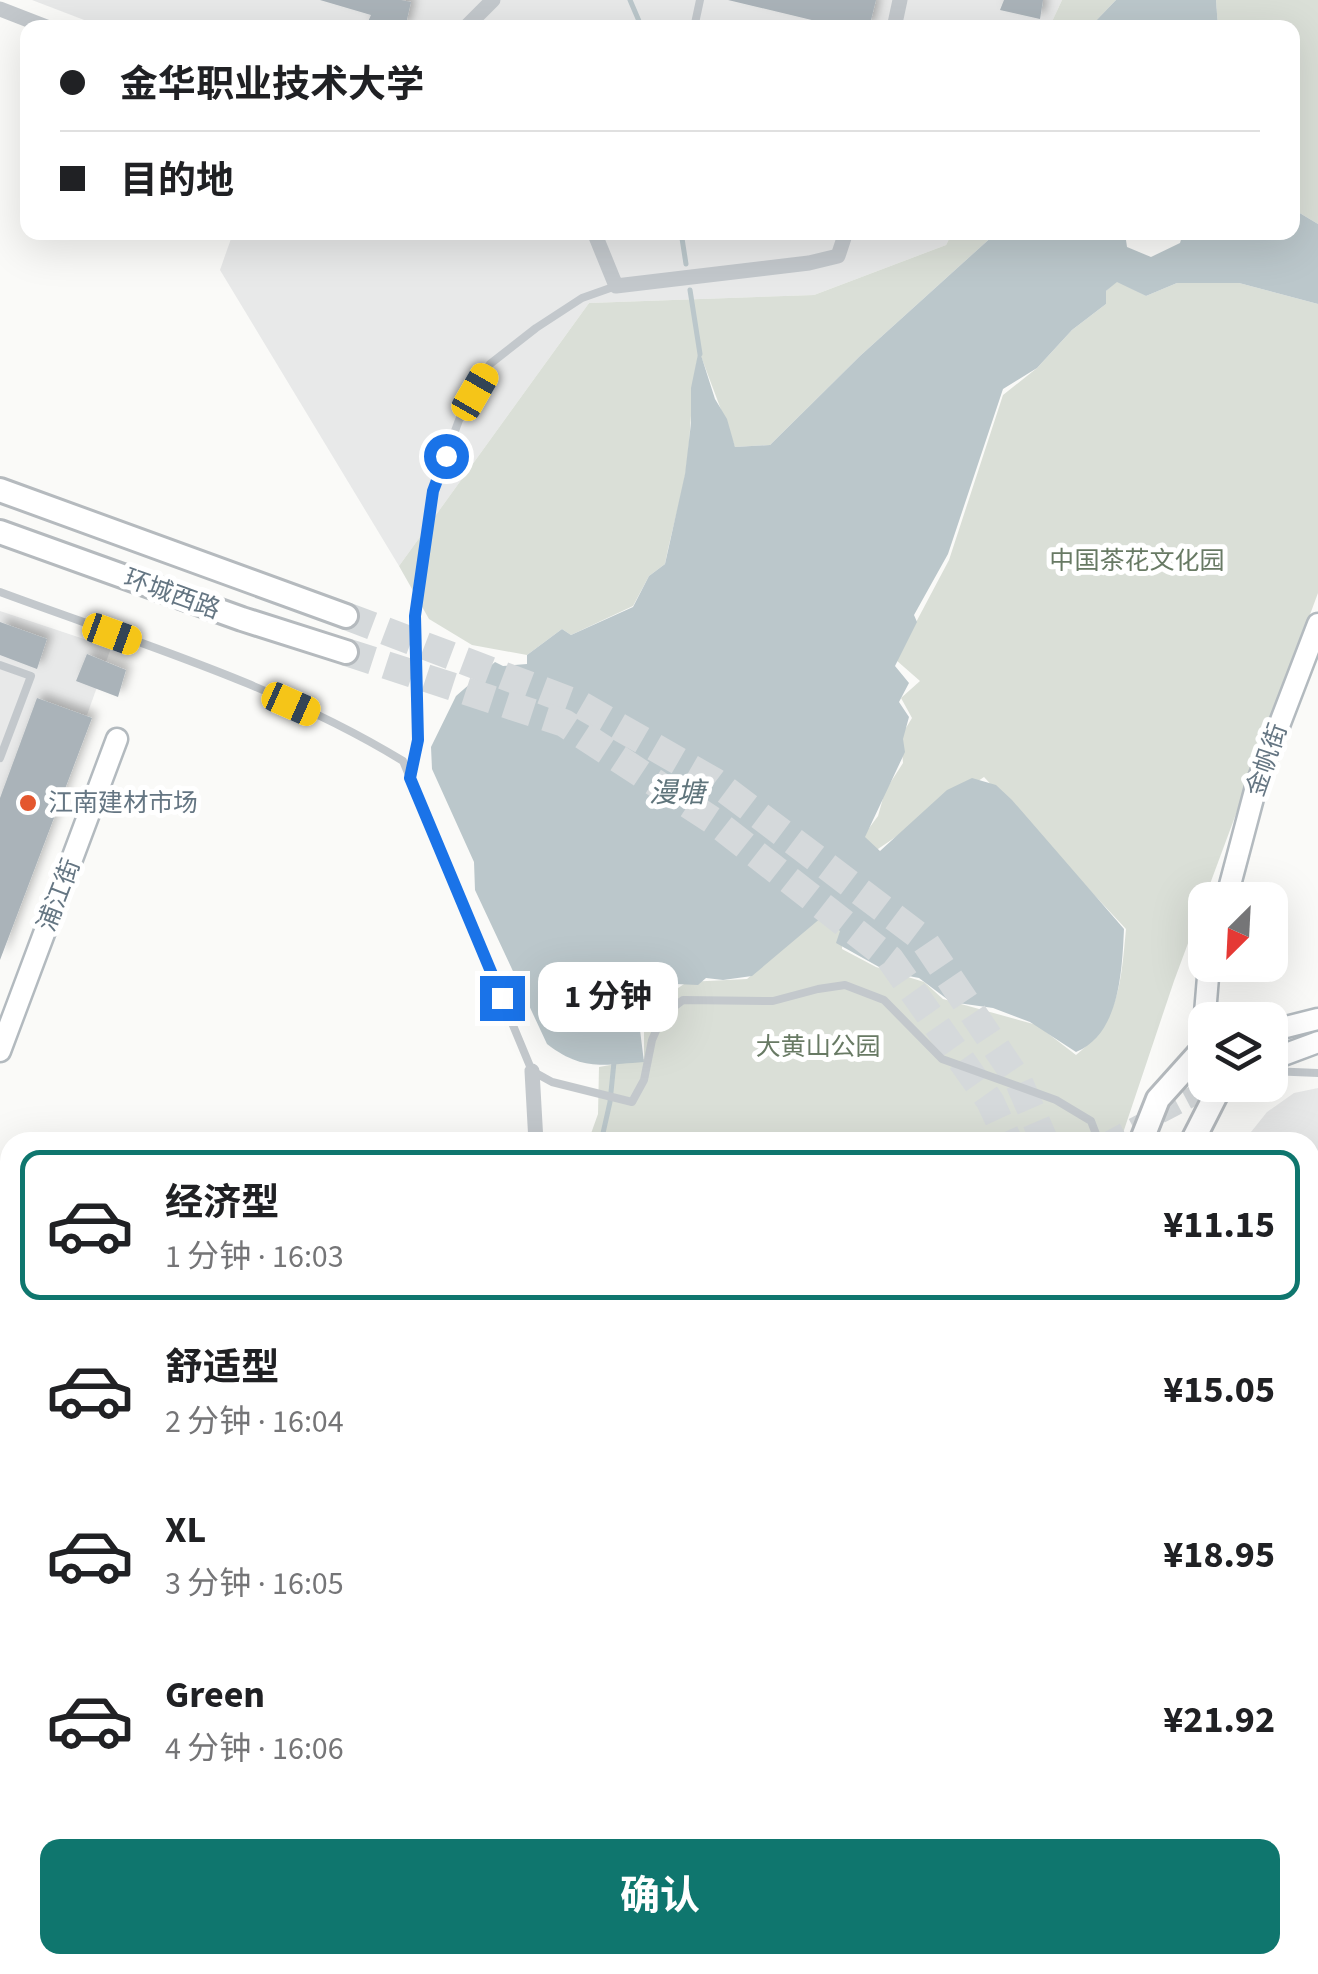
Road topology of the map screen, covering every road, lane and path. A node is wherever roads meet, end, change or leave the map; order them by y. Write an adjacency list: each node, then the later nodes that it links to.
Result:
1 (493, 0): 4 (street)
2 (0, 9): 3 (street)
3 (29, 20)
4 (473, 20)
5 (597, 240): 7 (street)
6 (843, 240): 7 (street)
7 (616, 286): 17 (lane)
8 (0, 490): 11 (main road)
9 (0, 532): 13 (main road, 环城西路)
10 (0, 592): 17 (lane)
11 (346, 616)
12 (1318, 624): 18 (street, 金帆街)
13 (346, 652)
14 (0, 665): 16 (lane)
15 (117, 739): 22 (street, 浦江街)
16 (0, 758)
17 (410, 778): 25 (lane)
18 (1231, 882)
19 (1318, 1019): 20 (street)
20 (1288, 1026)
21 (1318, 1042): 23 (street)
22 (0, 1051)
23 (1288, 1053)
24 (1188, 1068): 31 (main road)
25 (532, 1072): 29 (street); 30 (lane)
26 (1288, 1072): 27 (lane)
27 (1318, 1072)
28 (1213, 1102): 32 (main road)
29 (535, 1132)
30 (1095, 1132)
31 (1146, 1132)
32 (1197, 1132)

